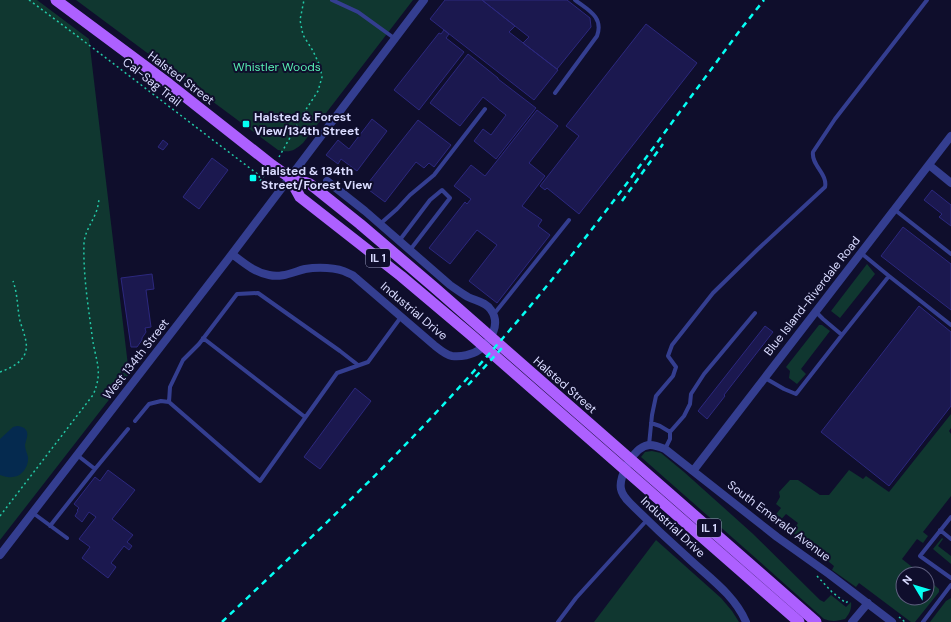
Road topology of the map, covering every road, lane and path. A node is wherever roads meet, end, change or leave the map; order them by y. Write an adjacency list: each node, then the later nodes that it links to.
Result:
1 (28, 0): 15 (path, Cal-Sag Trail)
2 (56, 0): 14 (main road, Halsted Street / IL 1)
3 (304, 0): 12 (path)
4 (332, 0): 8 (lane)
5 (424, 0): 8 (street, West 134th Street)
6 (575, 0): 9 (lane)
7 (927, 0): 43 (lane)
8 (394, 38): 14 (street, West 134th Street)
9 (555, 93)
10 (486, 109): 21 (lane)
11 (951, 136): 13 (street, Blue Island-Riverdale Road)
12 (282, 153)
13 (929, 165): 17 (street); 19 (street, Blue Island-Riverdale Road)
14 (290, 177): 25 (street, West 134th Street); 34 (main road, Halsted Street / IL 1); 34 (main road, Halsted Street / IL 1)
15 (260, 181)
16 (327, 181): 21 (street)
17 (951, 183)
18 (99, 200): 53 (path)
19 (894, 210): 24 (street, Blue Island-Riverdale Road); 26 (lane)
20 (569, 220): 31 (lane)
21 (380, 224): 22 (street)
22 (399, 241): 23 (street); 23 (lane)
23 (410, 250): 31 (street)
24 (861, 253): 27 (lane); 29 (street, Blue Island-Riverdale Road)
25 (232, 254): 32 (street, Industrial Drive); 48 (street, West 134th Street)
26 (951, 254)
27 (889, 276): 33 (lane); 35 (lane)
28 (13, 281): 38 (path)
29 (816, 312): 35 (lane); 39 (street, Blue Island-Riverdale Road)
30 (755, 313): 45 (lane)
31 (494, 315): 32 (street, Industrial Drive)
32 (401, 317): 37 (lane)
33 (951, 325)
34 (475, 330): 50 (main road, Halsted Street / IL 1)
35 (842, 335): 39 (lane)
36 (204, 338): 37 (lane); 40 (lane); 41 (lane)
37 (358, 365): 41 (lane)
38 (0, 372)
39 (765, 378): 51 (street, Blue Island-Riverdale Road)
40 (169, 402): 41 (lane); 42 (lane)
41 (306, 417)
42 (135, 420)
43 (651, 423): 45 (lane); 46 (lane)
44 (128, 430): 49 (lane)
45 (670, 432): 47 (lane)
46 (649, 445): 47 (street, South Emerald Avenue); 55 (street, Industrial Drive)
47 (665, 449): 51 (street, South Emerald Avenue)
48 (77, 455): 49 (lane); 52 (street, West 134th Street)
49 (95, 469): 56 (lane)
50 (635, 471): 68 (main road, Halsted Street / IL 1); 69 (main road, Halsted Street / IL 1)
51 (693, 471): 65 (street, South Emerald Avenue)
52 (33, 512): 56 (lane); 60 (street, West 134th Street)
53 (0, 516)
54 (951, 516): 57 (lane)
55 (647, 519): 66 (lane); 67 (street, Industrial Drive)
56 (50, 526): 58 (lane)
57 (940, 530): 59 (lane); 61 (lane)
58 (67, 538)
59 (951, 539)
60 (0, 555)
61 (951, 578)
62 (951, 585): 72 (lane)
63 (832, 592): 64 (path)
64 (850, 598)
65 (868, 603): 70 (street); 71 (street, South Emerald Avenue)
66 (558, 622)
67 (746, 622)
68 (799, 622)
69 (816, 622)
70 (852, 622)
71 (892, 622)
72 (923, 622)

